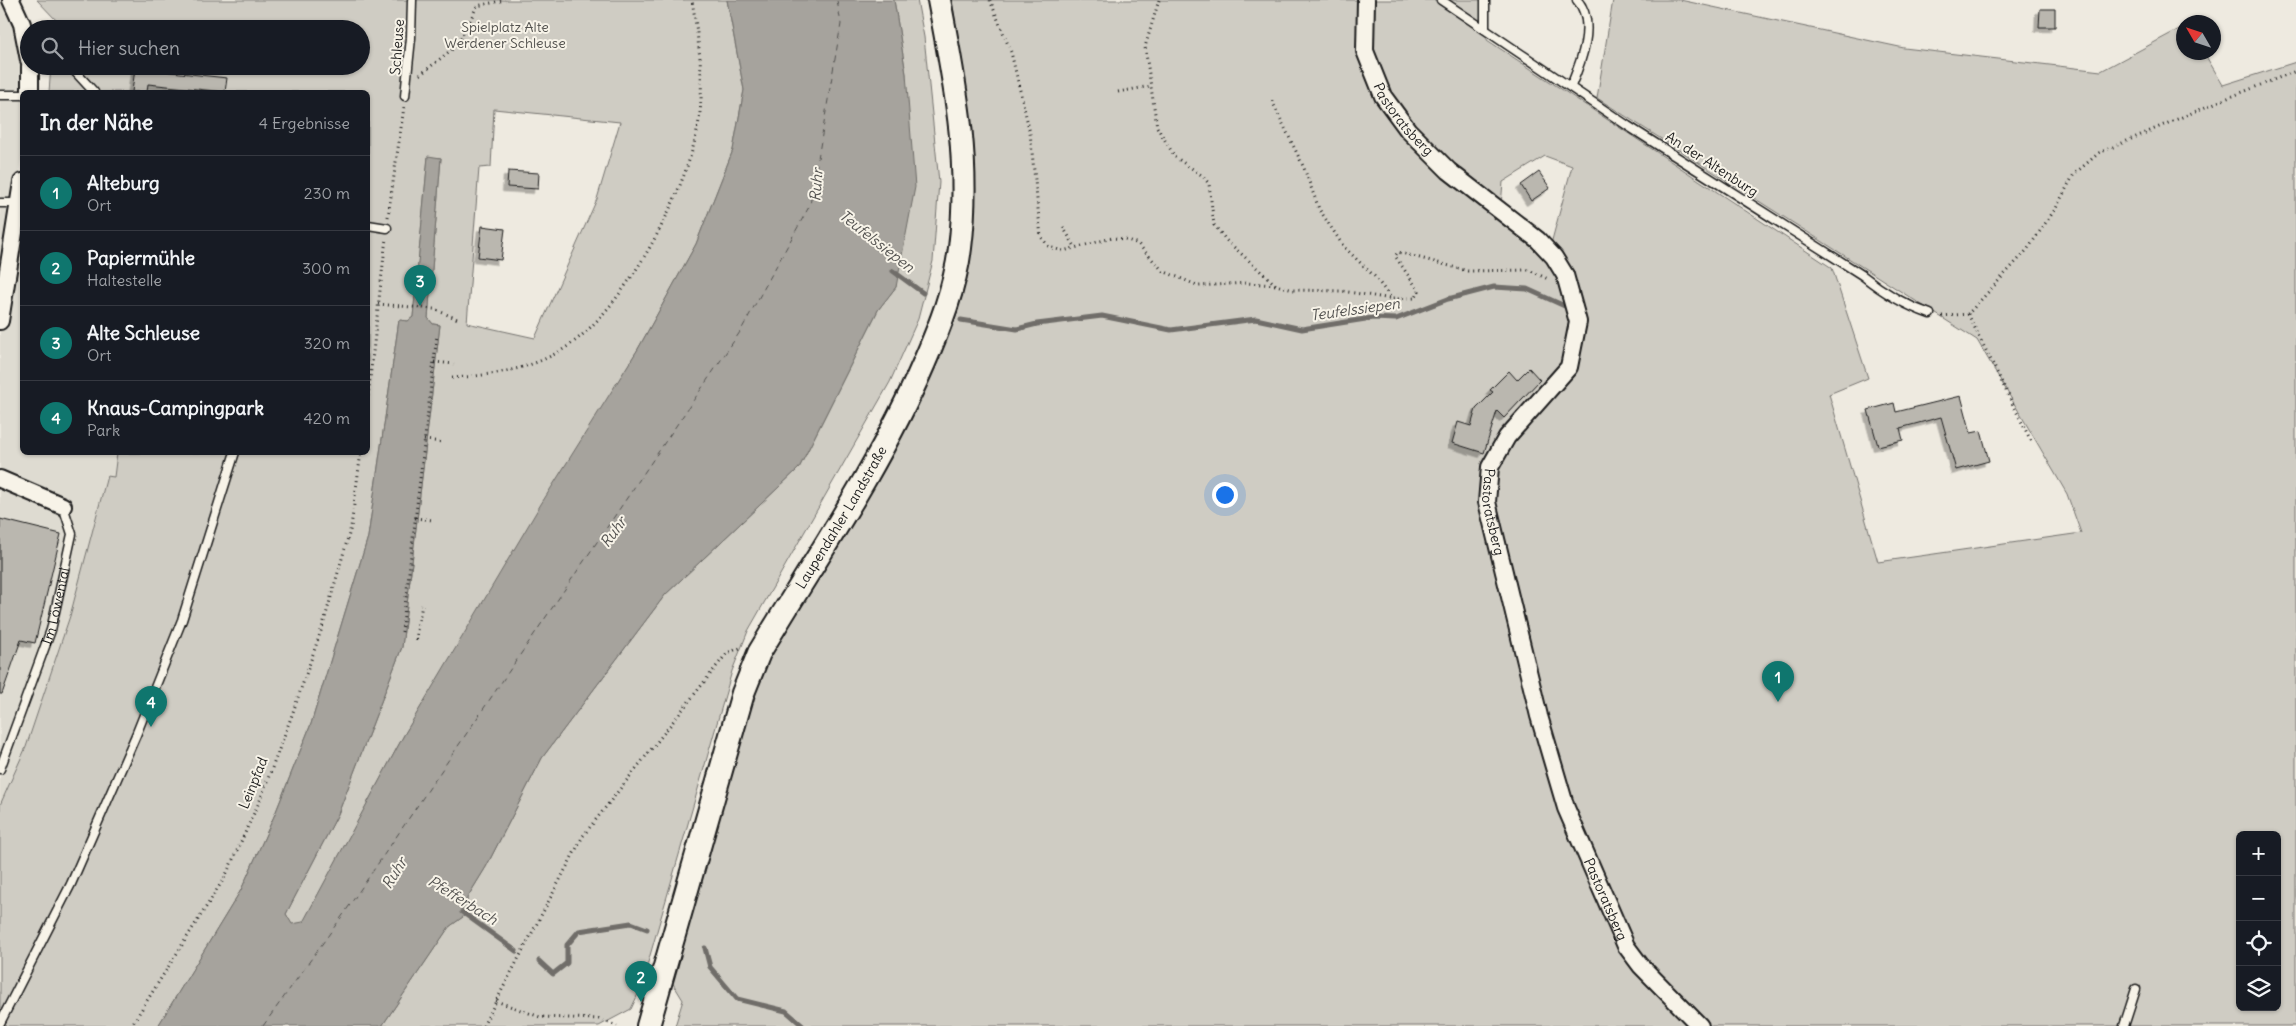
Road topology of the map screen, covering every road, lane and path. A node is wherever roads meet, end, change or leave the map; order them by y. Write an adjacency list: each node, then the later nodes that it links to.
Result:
1 (11, 0): 12 (street)
2 (412, 0): 19 (lane, Schleuse)
3 (505, 0): 19 (path)
4 (692, 0): 46 (path)
5 (939, 0): 59 (main road, Laupendahler Landstraße)
6 (990, 0): 33 (path)
7 (1159, 0): 17 (path)
8 (1366, 0): 68 (street, Pastoratsberg)
9 (1441, 0): 13 (lane, An der Altenburg)
10 (1484, 0): 13 (lane)
11 (1577, 0): 18 (lane)
12 (21, 20)
13 (1485, 28): 18 (lane, An der Altenburg)
14 (2296, 71): 39 (path)
15 (30, 75): 20 (street)
16 (78, 75): 21 (lane)
17 (1151, 86): 22 (path); 35 (path)
18 (1571, 86): 38 (lane, An der Altenburg)
19 (406, 87): 25 (lane, Schleuse)
20 (30, 90)
21 (92, 90)
22 (1118, 92)
23 (0, 95): 24 (lane)
24 (20, 95)
25 (405, 96): 32 (path)
26 (1272, 101): 36 (path)
27 (20, 197): 29 (street)
28 (0, 202): 29 (lane)
29 (19, 204): 41 (street)
30 (370, 225): 32 (lane)
31 (1063, 227): 33 (path)
32 (387, 228): 37 (path)
33 (1076, 248): 35 (path)
34 (1553, 282): 36 (path)
35 (1276, 286): 36 (path)
36 (1392, 299)
37 (378, 304): 40 (path); 45 (path)
38 (1930, 314): 39 (path)
39 (1968, 314): 49 (path)
40 (460, 320)
41 (0, 321)
42 (437, 335): 43 (path)
43 (434, 362): 44 (path); 47 (path)
44 (454, 364)
45 (370, 378)
46 (452, 378)
47 (424, 440): 48 (path); 54 (path)
48 (443, 442)
49 (2032, 443)
50 (234, 455): 63 (lane)
51 (361, 455): 64 (path, Leinpfad)
52 (0, 478): 53 (street, Im Löwental)
53 (63, 506): 60 (lane, Im Löwental)
54 (415, 518): 55 (path); 57 (path)
55 (433, 520)
56 (422, 604): 58 (path)
57 (402, 632)
58 (417, 640)
59 (759, 653): 62 (path); 67 (main road, Laupendahler Landstraße)
60 (0, 769)
61 (2136, 990): 69 (lane)
62 (496, 1001): 65 (path); 66 (path)
63 (0, 1023)
64 (131, 1026)
65 (482, 1026)
66 (617, 1026)
67 (648, 1026)
68 (1700, 1026)
69 (2124, 1026)

